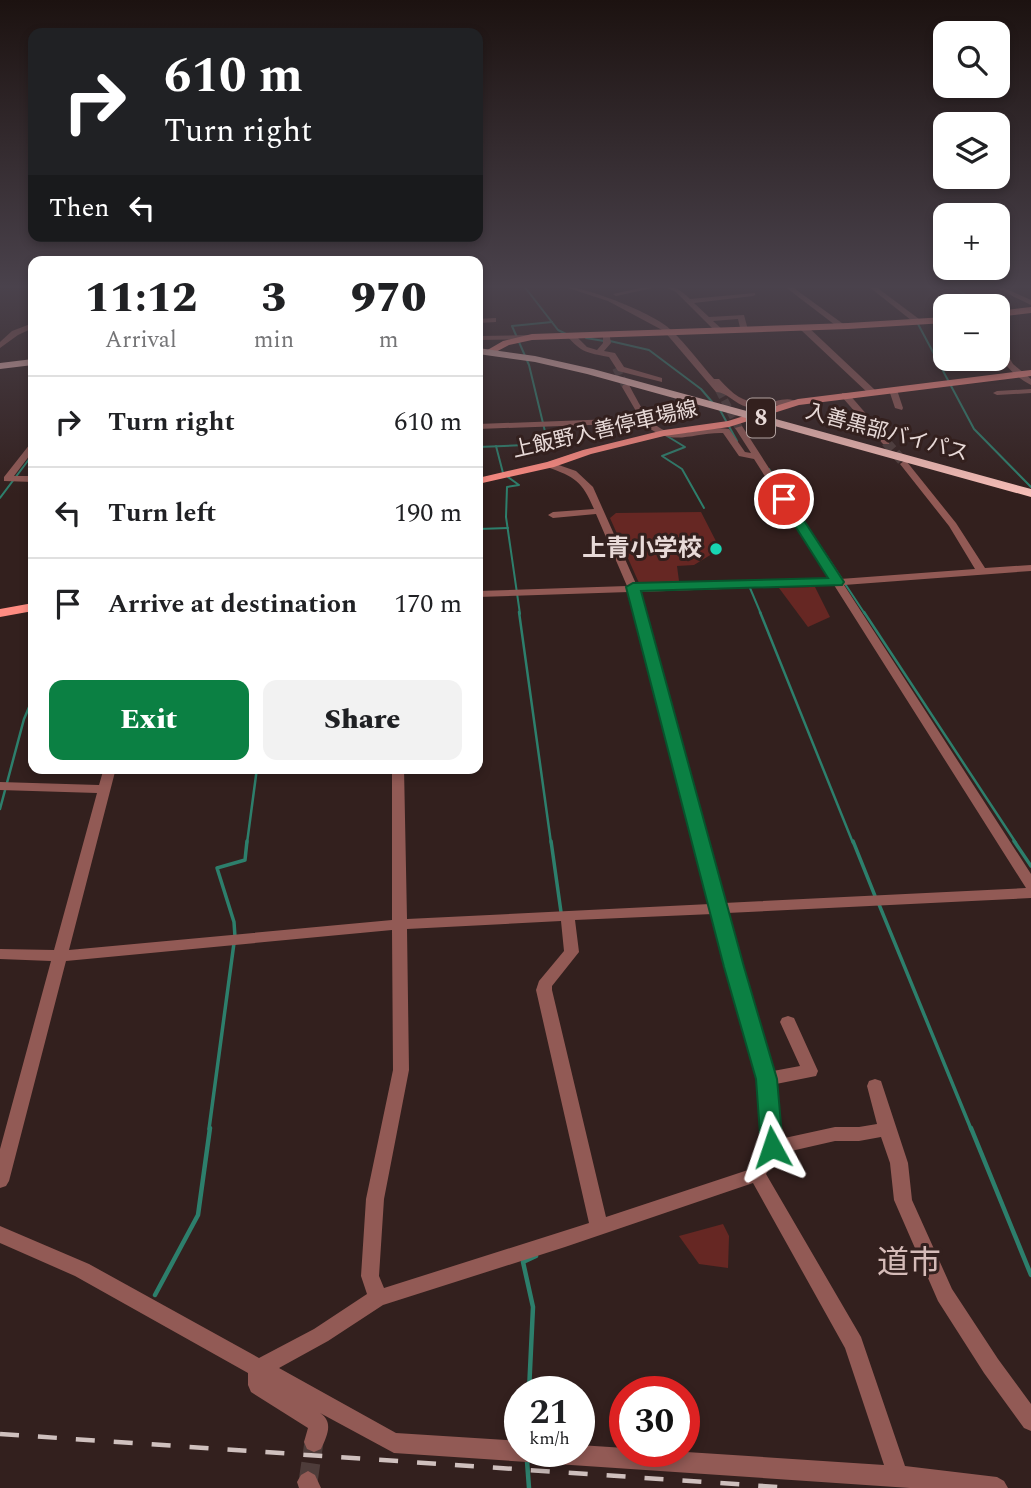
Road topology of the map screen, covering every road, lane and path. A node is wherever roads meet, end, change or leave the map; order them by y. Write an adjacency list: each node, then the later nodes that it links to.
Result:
1 (501, 355): 23 (highway, 入善黒部バイパス / 8)
2 (607, 355): 9 (street)
3 (611, 355): 12 (street)
4 (690, 355): 10 (street)
5 (833, 355): 18 (street)
6 (28, 364): 8 (highway)
7 (1010, 365): 11 (street)
8 (0, 367)
9 (616, 368)
10 (705, 374): 15 (street); 21 (street)
11 (1026, 374): 13 (street); 16 (main road, 上飯野入善停車場線)
12 (659, 380)
13 (1031, 383)
14 (626, 387): 24 (street)
15 (719, 390)
16 (893, 390): 18 (main road, 上飯野入善停車場線); 22 (street)
17 (1031, 391): 19 (street)
18 (872, 392): 20 (main road, 上飯野入善停車場線)
19 (998, 393)
20 (845, 395): 21 (main road, 上飯野入善停車場線); 28 (street)
21 (794, 402): 23 (main road, 上飯野入善停車場線)
22 (900, 408)
23 (751, 415): 27 (main road, 上飯野入善停車場線); 36 (highway, 入善黒部バイパス / 8)
24 (646, 420): 25 (street); 27 (street)
25 (483, 427)
26 (739, 428): 30 (street)
27 (664, 433): 30 (street); 32 (main road, 上飯野入善停車場線)
28 (886, 442)
29 (28, 452): 33 (street)
30 (758, 457): 41 (street)
31 (904, 464): 40 (street)
32 (550, 465): 35 (main road, 上飯野入善停車場線); 37 (street)
33 (3, 479): 34 (street)
34 (28, 479)
35 (483, 480)
36 (1031, 493)
37 (600, 511): 38 (street); 42 (street)
38 (553, 514)
39 (1031, 568): 40 (street)
40 (982, 572): 41 (street)
41 (837, 582): 42 (street); 50 (street)
42 (633, 587): 43 (street); 52 (street)
43 (483, 594)
44 (28, 608): 45 (main road)
45 (0, 613)
46 (108, 774): 49 (street)
47 (398, 774): 54 (street)
48 (0, 786): 49 (street)
49 (104, 789): 56 (street)
50 (1031, 885)
51 (1031, 893): 52 (street)
52 (719, 908): 53 (street); 58 (street)
53 (567, 916): 54 (street); 64 (street)
54 (399, 923): 56 (street); 66 (street)
55 (0, 954): 56 (street)
56 (62, 956): 63 (street)
57 (788, 1022): 58 (street)
58 (767, 1079): 61 (street)
59 (876, 1086): 60 (street)
60 (887, 1129): 61 (street); 68 (street)
61 (772, 1147): 62 (street)
62 (757, 1174): 64 (street); 70 (street)
63 (0, 1181)
64 (599, 1227): 66 (street)
65 (0, 1234): 67 (street)
66 (378, 1298): 67 (street)
67 (258, 1369): 69 (street); 70 (street)
68 (1031, 1421)
69 (314, 1442)
70 (898, 1476): 71 (street)
71 (997, 1488)

